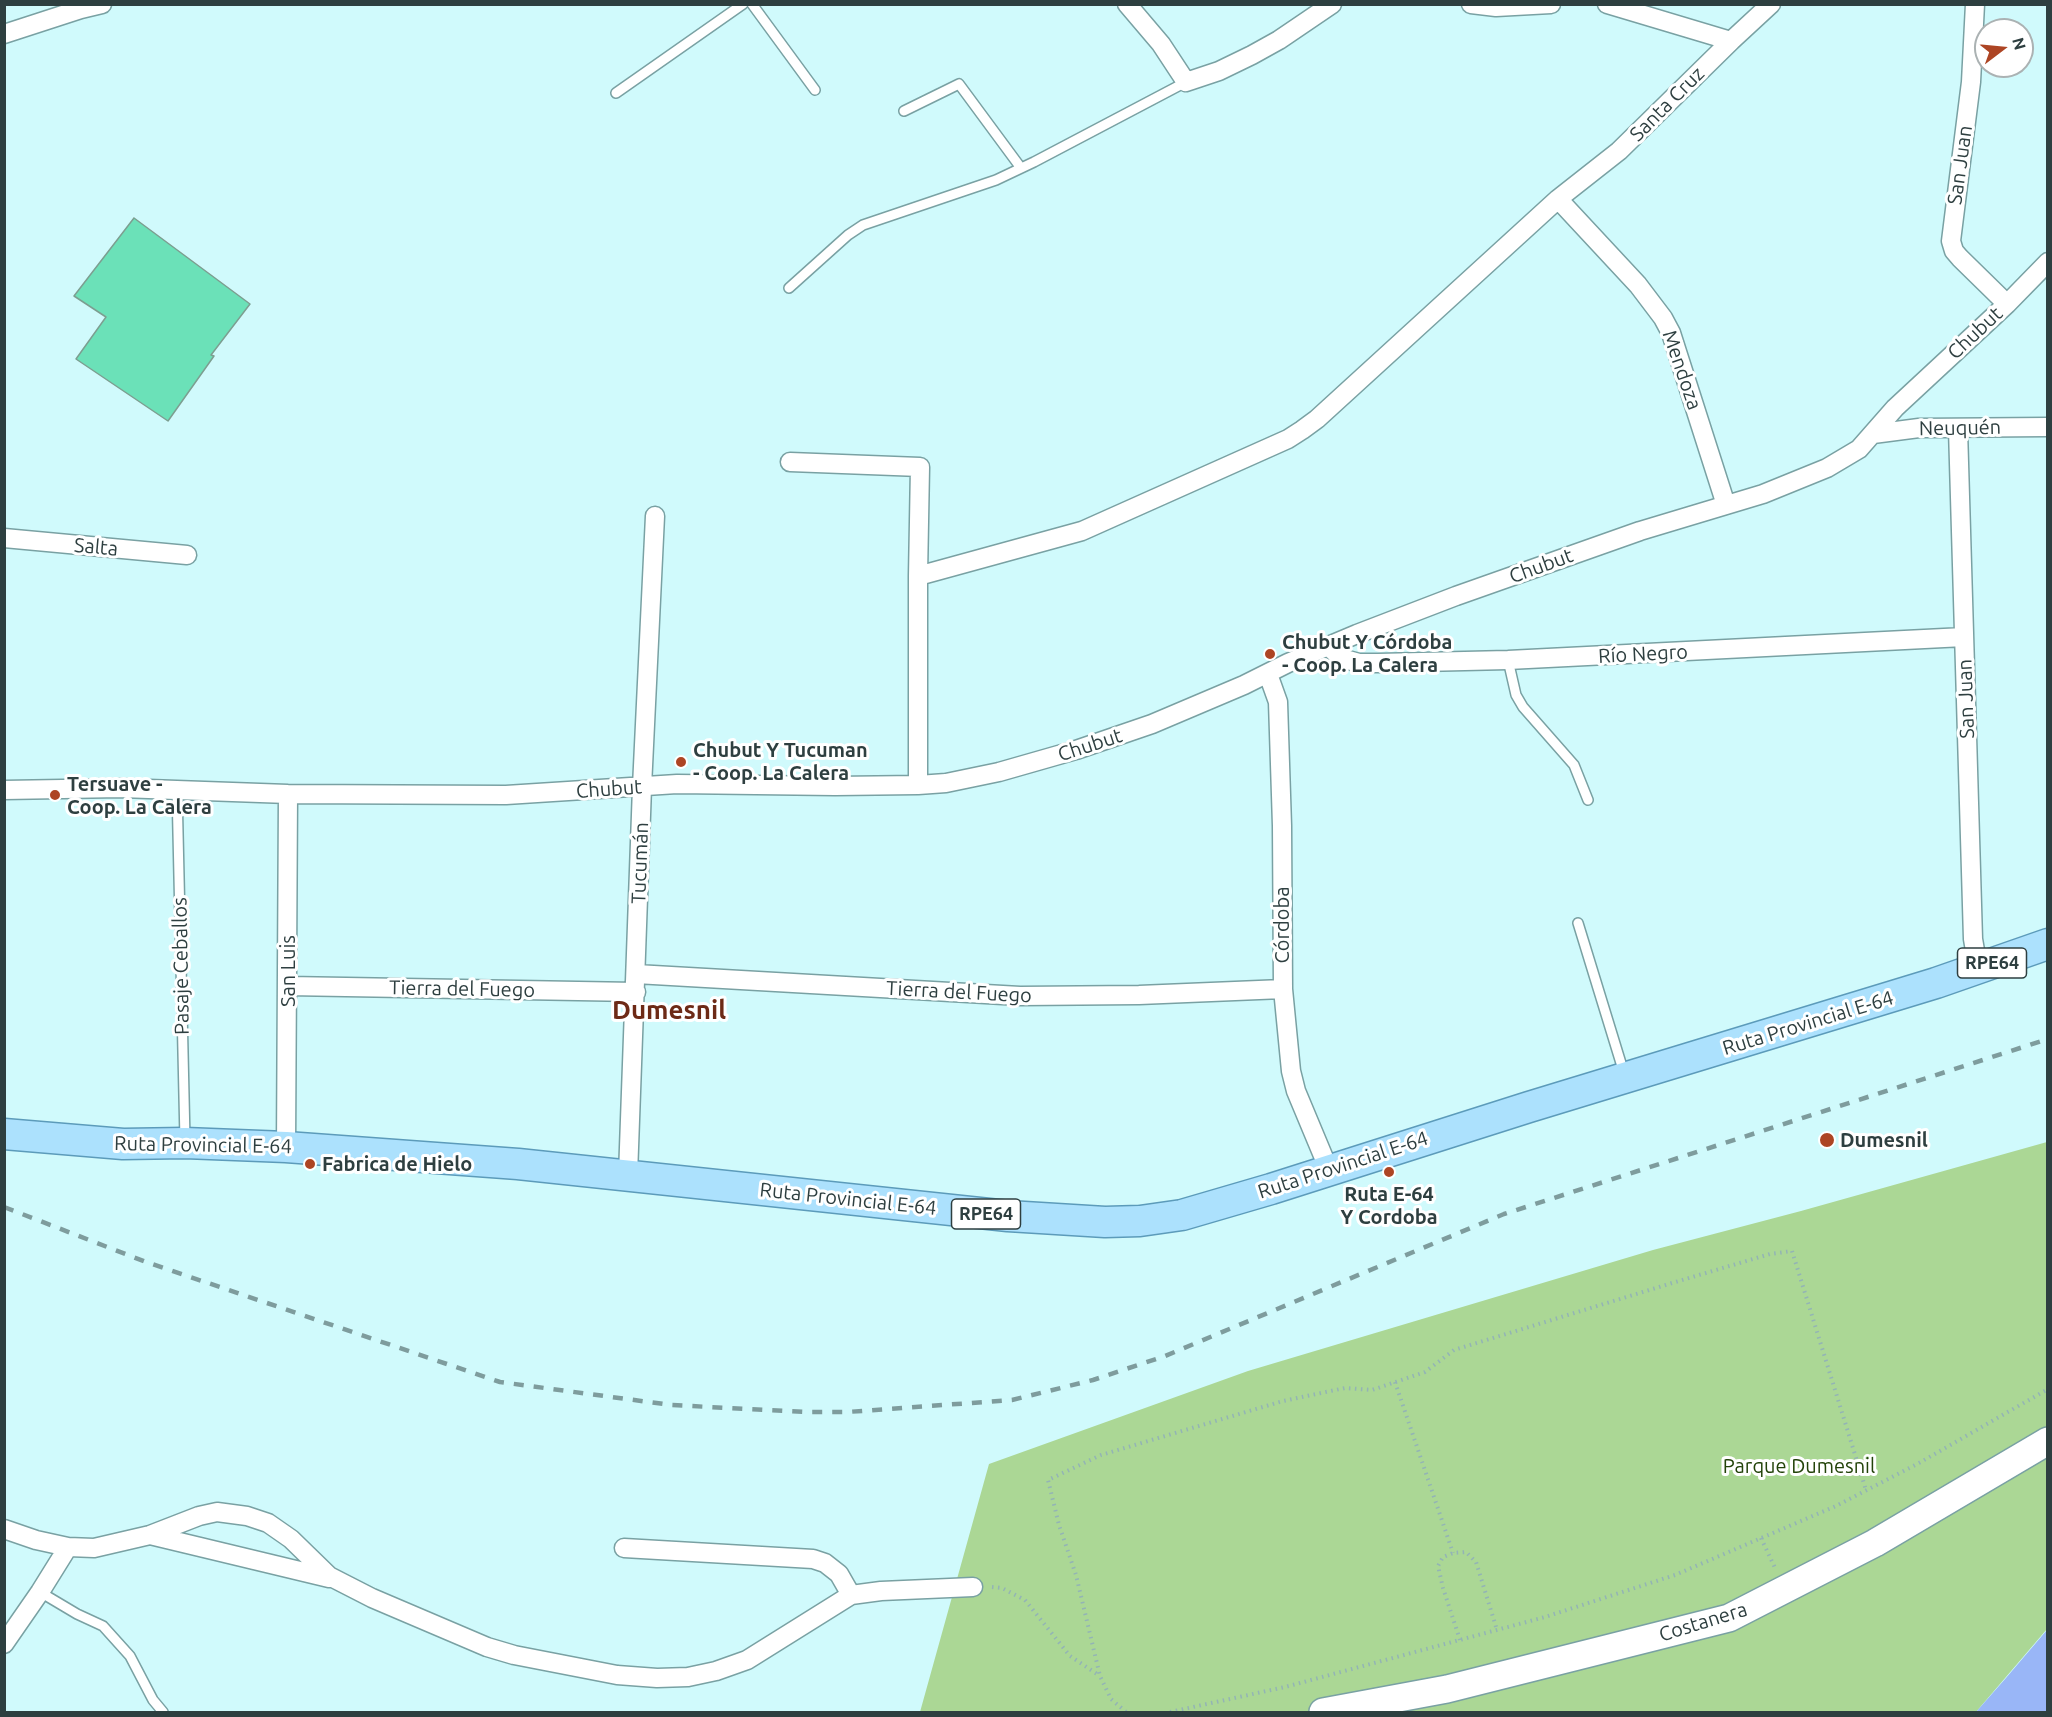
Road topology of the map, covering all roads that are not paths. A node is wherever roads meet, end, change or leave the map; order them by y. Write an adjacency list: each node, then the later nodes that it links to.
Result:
1 (102, 4): 11 (street)
2 (743, 4): 15 (lane)
3 (752, 4): 14 (lane)
4 (1127, 4): 13 (street)
5 (1332, 4): 13 (street)
6 (1471, 4): 7 (street)
7 (1551, 4)
8 (1607, 4): 12 (street)
9 (1771, 4): 12 (street, Santa Cruz)
10 (1975, 4): 21 (street, San Juan)
11 (4, 34)
12 (1731, 41): 18 (street, Santa Cruz)
13 (1186, 82): 17 (lane)
14 (815, 90)
15 (616, 93)
16 (904, 111): 17 (lane)
17 (1021, 168): 20 (lane)
18 (1558, 199): 26 (street, Mendoza); 30 (street, Santa Cruz)
19 (2048, 262): 21 (street, Chubut)
20 (789, 288)
21 (2007, 303): 24 (street, Chubut)
22 (2048, 427): 23 (street, Neuquén)
23 (1958, 429): 24 (street, Neuquén); 31 (street, San Juan)
24 (1873, 434): 26 (street, Chubut)
25 (790, 462): 30 (street)
26 (1726, 505): 32 (street, Chubut)
27 (655, 516): 36 (street, Tucumán)
28 (4, 538): 29 (street, Salta)
29 (187, 555)
30 (918, 576): 35 (street)
31 (1964, 637): 33 (street, Río Negro); 43 (street, San Juan)
32 (1328, 646): 33 (street, Río Negro); 34 (street, Chubut)
33 (1508, 660): 40 (lane)
34 (1268, 674): 35 (street, Chubut); 46 (street, Córdoba)
35 (918, 785): 36 (street, Chubut)
36 (642, 787): 39 (street, Chubut); 44 (street, Tucumán)
37 (177, 789): 38 (street, Chubut); 39 (street, Chubut); 49 (lane, Pasaje Ceballos)
38 (4, 790)
39 (288, 794): 45 (street, San Luis)
40 (1588, 800)
41 (1578, 923): 47 (lane)
42 (2048, 944): 43 (main road, Ruta Provincial E-64 / RPE64)
43 (1978, 968): 47 (main road, Ruta Provincial E-64 / RPE64)
44 (636, 983): 45 (street, Tierra del Fuego); 46 (street, Tierra del Fuego); 52 (street, Tucumán)
45 (288, 986): 50 (street, San Luis)
46 (1283, 989): 51 (street, Córdoba)
47 (1626, 1078): 51 (main road, Ruta Provincial E-64 / RPE64)
48 (4, 1134): 49 (main road, Ruta Provincial E-64 / RPE64)
49 (185, 1143): 50 (main road, Ruta Provincial E-64 / RPE64)
50 (286, 1147): 52 (main road, Ruta Provincial E-64 / RPE64)
51 (1329, 1170): 52 (main road, Ruta Provincial E-64 / RPE64)
52 (628, 1175)
53 (2048, 1441): 64 (street, Costanera)
54 (4, 1529): 56 (street)
55 (150, 1535): 56 (street); 58 (street); 58 (street)
56 (68, 1546): 60 (street)
57 (624, 1548): 61 (street)
58 (336, 1580): 61 (street)
59 (973, 1587): 61 (street)
60 (40, 1592): 62 (street); 63 (lane)
61 (851, 1595)
62 (4, 1644)
63 (163, 1713)
64 (1323, 1713)

